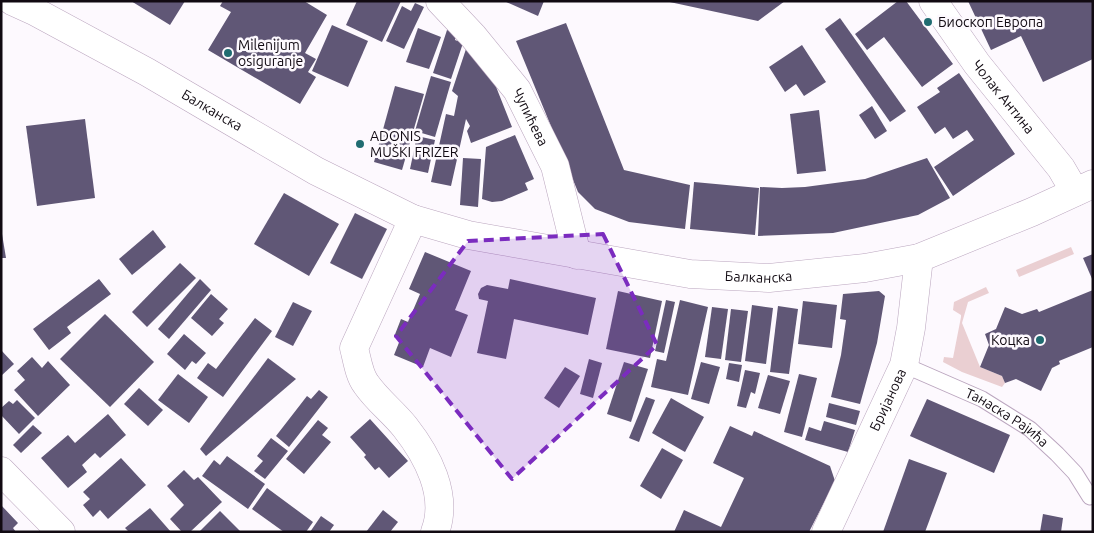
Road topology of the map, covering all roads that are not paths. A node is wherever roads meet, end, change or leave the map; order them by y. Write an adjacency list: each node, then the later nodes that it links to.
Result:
1 (12, 1): 5 (street, Балканска)
2 (440, 1): 6 (street, Чупићева)
3 (933, 1): 4 (street, Чолак Антина)
4 (1084, 188): 7 (street, Балканска)
5 (412, 219): 6 (street, Балканска); 12 (street)
6 (578, 255): 7 (street, Балканска)
7 (920, 258): 8 (street, Бријанова)
8 (904, 365): 10 (lane, Танаска Рајића); 13 (street, Бријанова)
9 (1, 471): 11 (street)
10 (1090, 497)
11 (61, 532)
12 (435, 532)
13 (826, 532)

